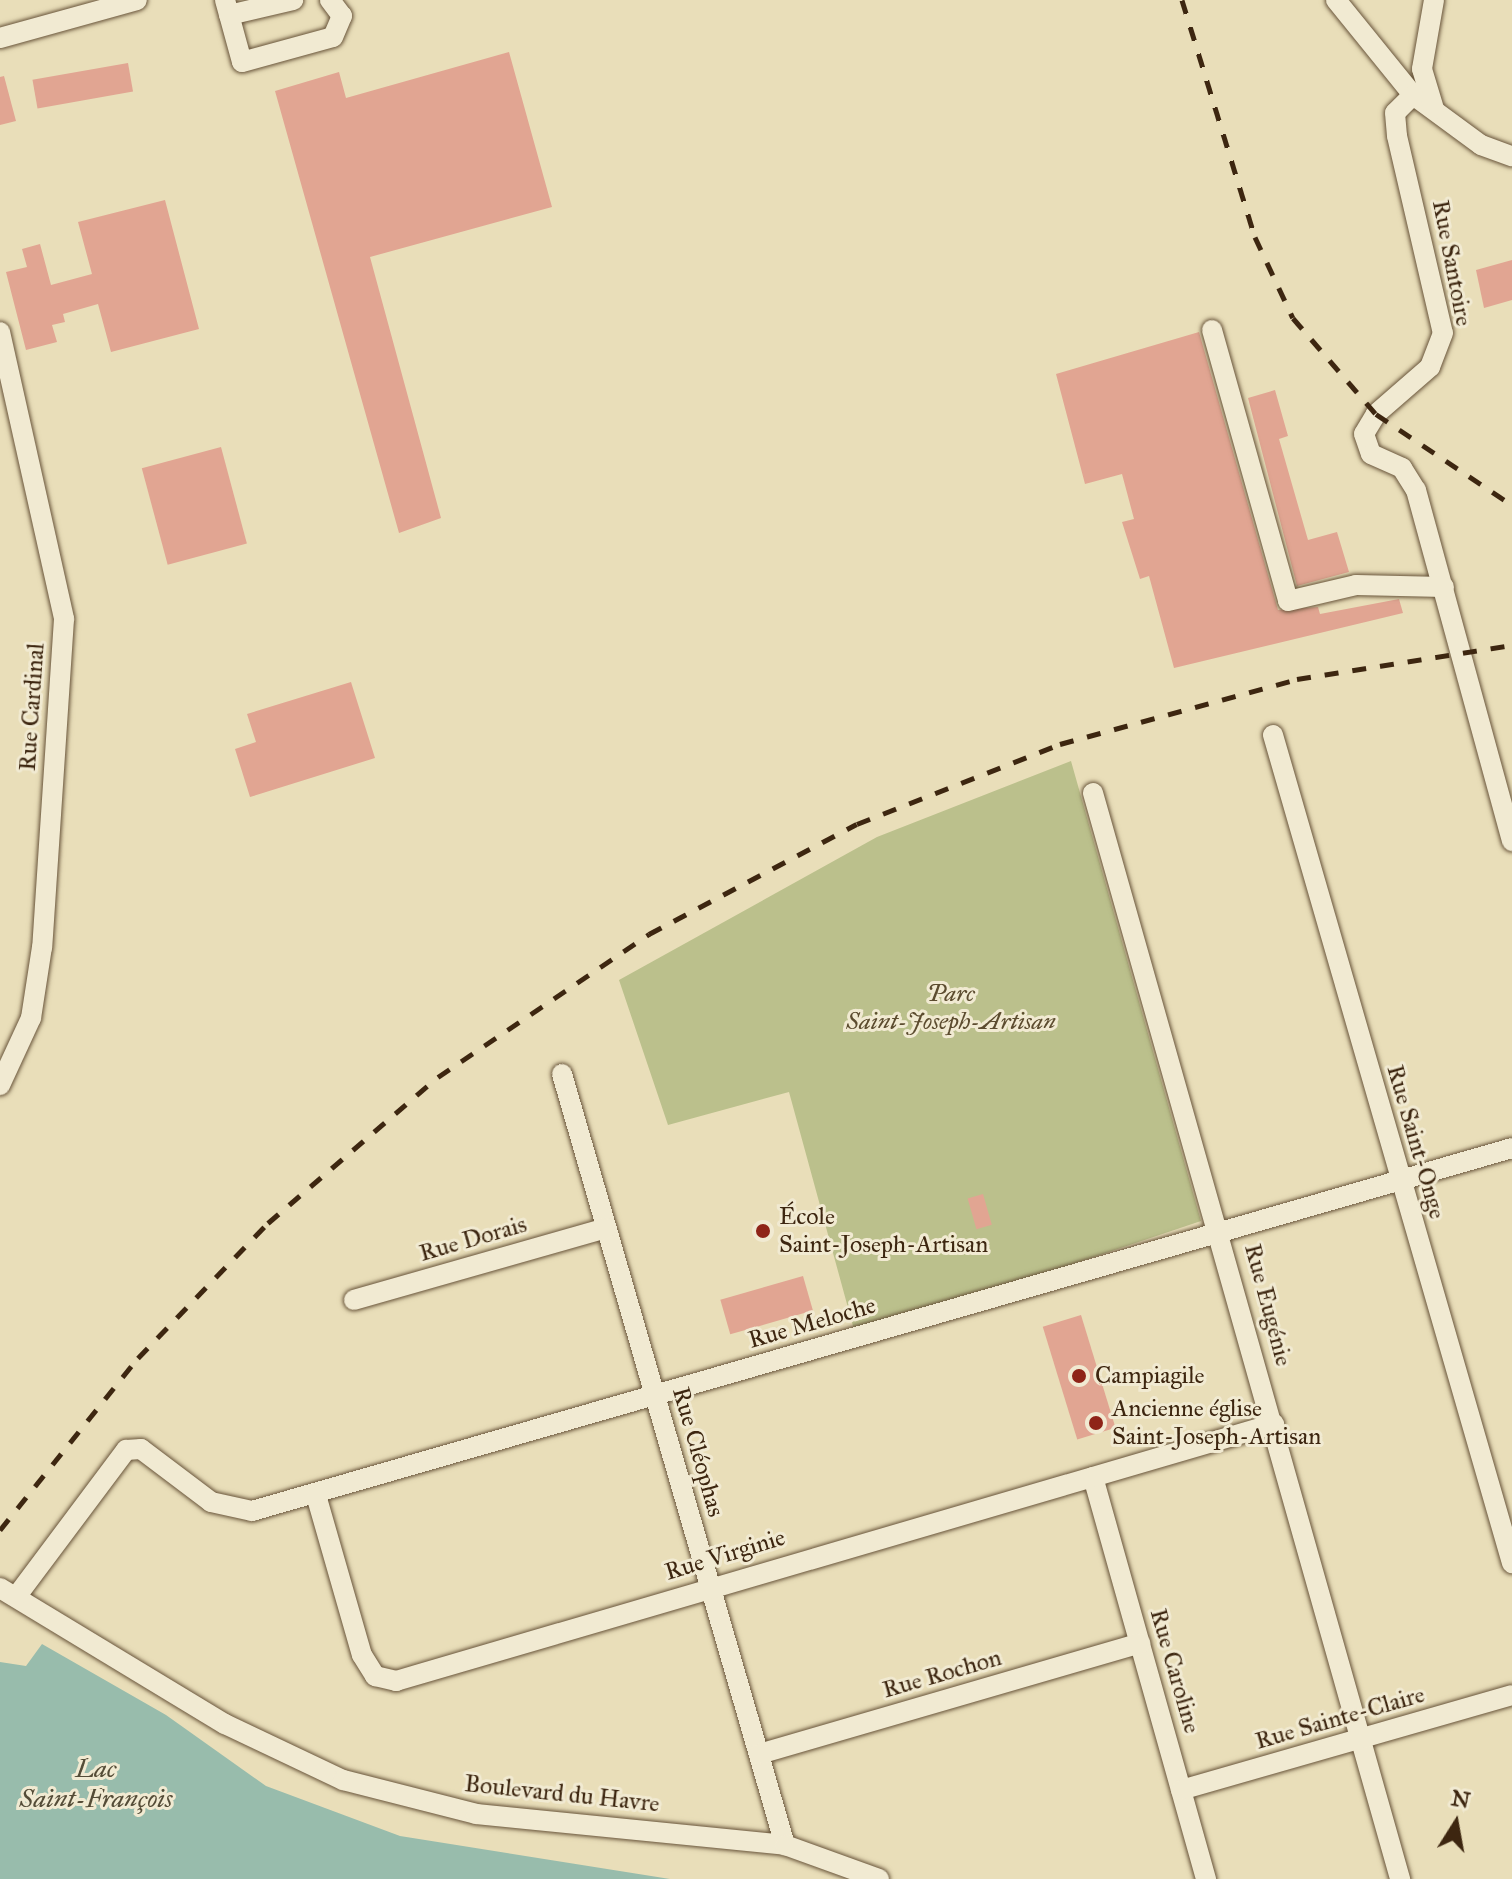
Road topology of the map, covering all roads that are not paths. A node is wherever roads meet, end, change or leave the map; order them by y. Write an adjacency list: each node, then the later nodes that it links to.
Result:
1 (137, 0): 7 (street)
2 (293, 0): 6 (street)
3 (330, 0): 6 (street)
4 (1336, 0): 8 (street)
5 (1434, 0): 9 (street)
6 (227, 8)
7 (0, 38)
8 (1413, 95): 9 (street); 13 (street, Rue Santoire)
9 (1438, 116): 10 (street)
10 (1512, 156)
11 (1212, 330): 13 (street)
12 (0, 332): 18 (street, Rue Cardinal)
13 (1444, 587): 16 (street, Rue Santoire)
14 (1273, 735): 20 (street, Rue Saint-Onge)
15 (1093, 793): 22 (street, Rue Eugénie)
16 (1512, 841)
17 (562, 1074): 21 (street, Rue Cléophas)
18 (0, 1085)
19 (1512, 1148): 20 (street, Rue Meloche)
20 (1400, 1180): 22 (street, Rue Meloche); 28 (street, Rue Saint-Onge)
21 (606, 1228): 23 (street, Rue Dorais); 24 (street, Rue Cléophas)
22 (1221, 1232): 24 (street, Rue Meloche); 25 (street, Rue Eugénie)
23 (354, 1300)
24 (655, 1397): 27 (street, Rue Meloche); 29 (street, Rue Cléophas)
25 (1274, 1424): 26 (street, Rue Virginie); 33 (street, Rue Eugénie)
26 (1093, 1477): 29 (street, Rue Virginie); 31 (street, Rue Caroline)
27 (316, 1495): 29 (street, Rue Virginie); 30 (street, Rue Meloche)
28 (1512, 1563)
29 (710, 1586): 34 (street, Rue Cléophas)
30 (9, 1591): 36 (street, Boulevard du Havre)
31 (1140, 1643): 34 (street, Rue Rochon); 35 (street, Rue Caroline)
32 (1512, 1695): 33 (street, Rue Sainte-Claire)
33 (1361, 1740): 35 (street, Rue Sainte-Claire); 39 (street, Rue Eugénie)
34 (759, 1754): 36 (street, Rue Cléophas)
35 (1181, 1790): 38 (street, Rue Caroline)
36 (785, 1845): 37 (street, Boulevard du Havre)
37 (879, 1879)
38 (1206, 1879)
39 (1400, 1879)

